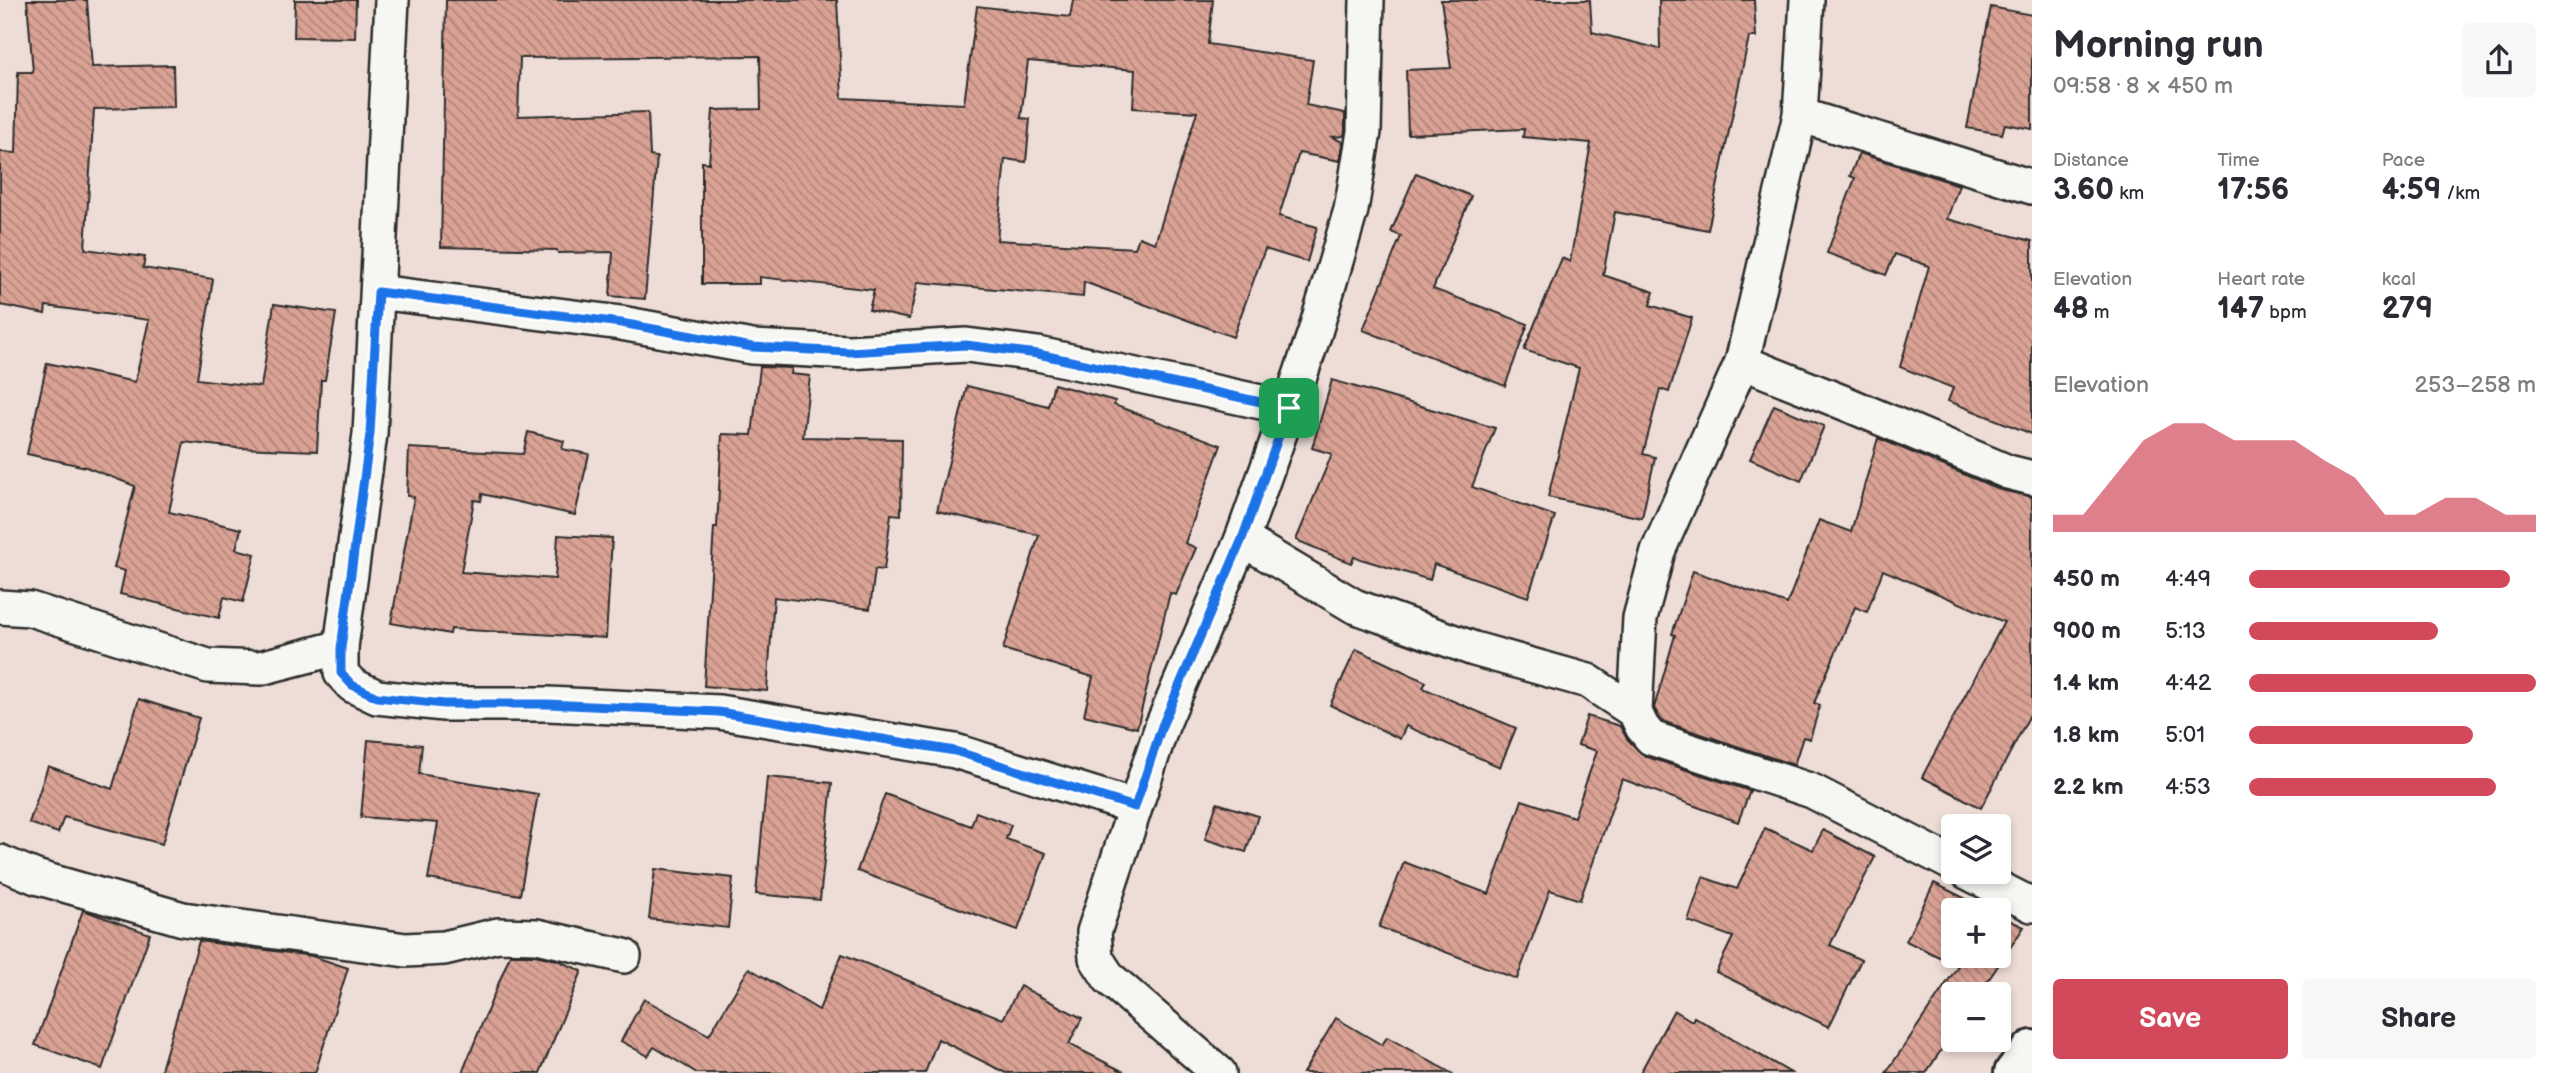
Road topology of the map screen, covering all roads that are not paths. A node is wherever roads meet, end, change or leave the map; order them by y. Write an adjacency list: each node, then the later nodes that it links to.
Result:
1 (392, 0): 6 (street)
2 (1367, 0): 8 (street)
3 (1807, 0): 4 (street)
4 (1800, 115): 5 (street); 7 (street)
5 (2032, 187)
6 (378, 292): 8 (street); 12 (street)
7 (1742, 362): 9 (street); 13 (street)
8 (1289, 408): 10 (street)
9 (2032, 478)
10 (1242, 539): 13 (street); 14 (street)
11 (0, 607): 12 (street)
12 (341, 648): 14 (street)
13 (1635, 712): 15 (street)
14 (1135, 807): 21 (street)
15 (1941, 858)
16 (0, 862): 19 (street)
17 (1991, 884): 18 (street)
18 (2032, 905)
19 (624, 957)
20 (2032, 1050): 22 (street)
21 (1219, 1073)
22 (2014, 1073)

